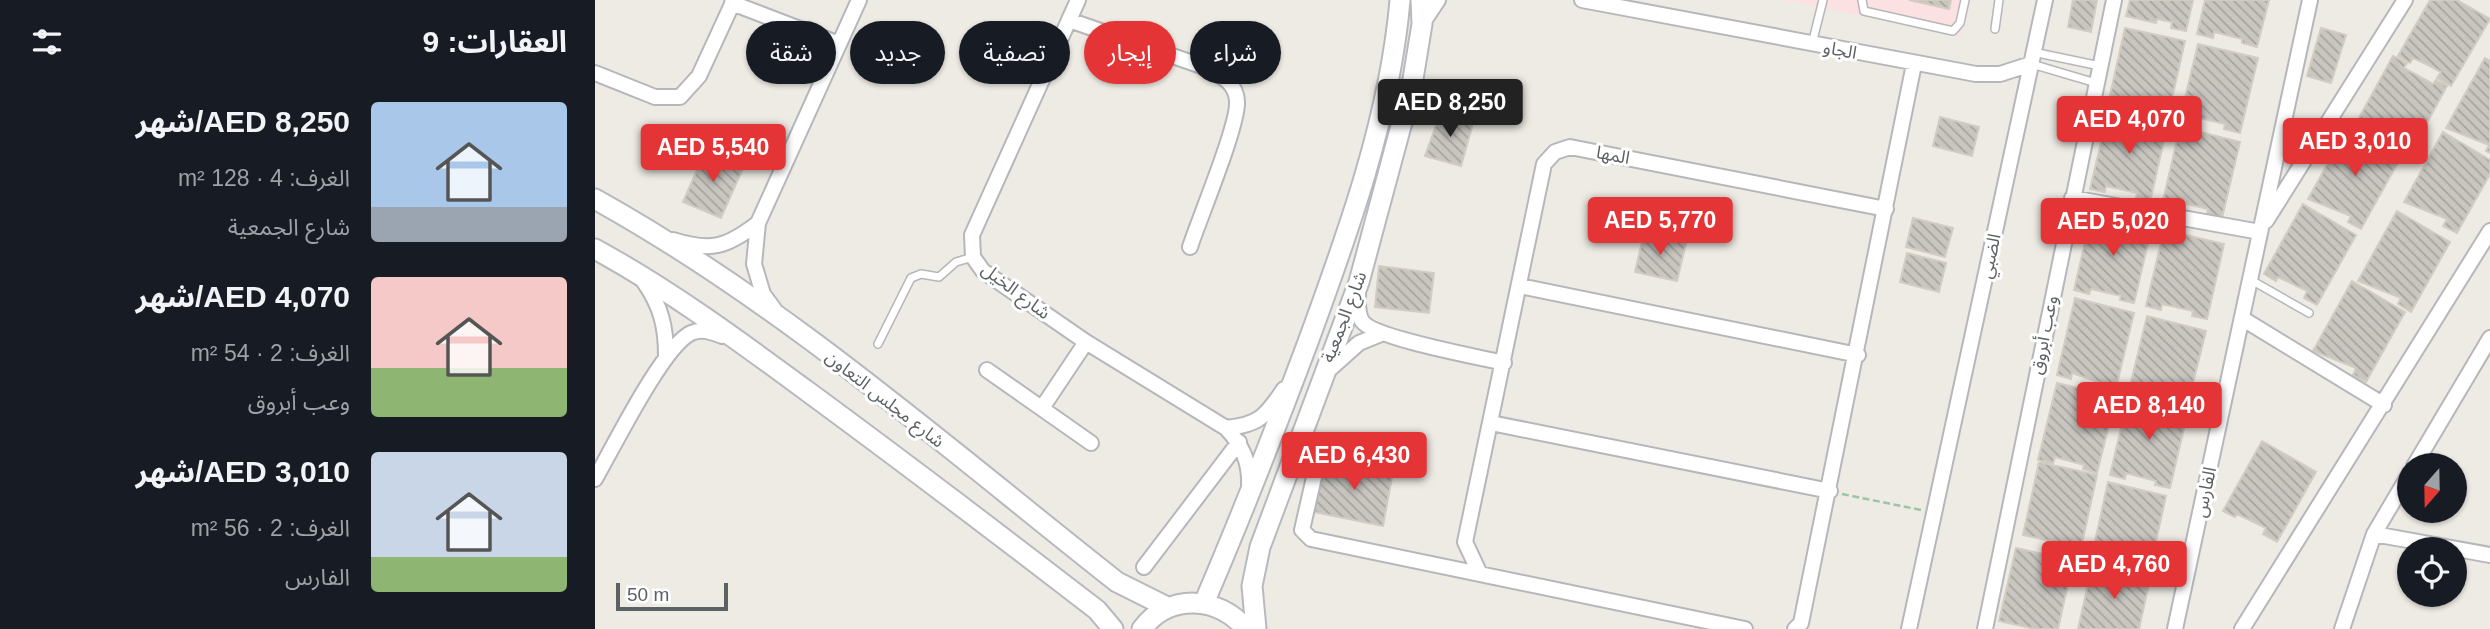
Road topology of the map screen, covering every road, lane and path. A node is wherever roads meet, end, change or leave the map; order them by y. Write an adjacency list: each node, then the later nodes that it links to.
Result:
1 (859, 0): 20 (street)
2 (1078, 0): 17 (street, شارع الخيل)
3 (1401, 0): 52 (main road, شارع الجمعية)
4 (1421, 0): 18 (main road, شارع الجمعية)
5 (1438, 0): 18 (street)
6 (1582, 0): 16 (street, الجاو)
7 (1823, 0): 21 (lane)
8 (1862, 0): 9 (lane)
9 (1965, 0)
10 (1999, 0): 19 (lane)
11 (2045, 0): 22 (street, الضبي)
12 (2113, 0): 24 (street, وعب أبروق)
13 (2310, 0): 32 (street, الفارس)
14 (2405, 0): 32 (street, الفارس)
15 (733, 1): 20 (street); 25 (street)
16 (1598, 1): 21 (street, الجاو)
17 (1069, 20): 34 (street); 36 (street, شارع الخيل)
18 (1422, 24): 39 (main road, شارع الجمعية)
19 (1995, 29)
20 (839, 44): 30 (street)
21 (1812, 45): 23 (street, الجاو)
22 (2032, 58): 23 (street, الجاو); 24 (lane, الجاو); 26 (lane); 67 (street, الضبي)
23 (1915, 64): 29 (street)
24 (2099, 66): 26 (street, وعب أبروق)
25 (595, 73)
26 (2096, 83): 27 (street, وعب أبروق)
27 (2072, 198): 32 (street); 81 (street, وعب أبروق)
28 (595, 199): 33 (main road, شارع مجلس التعاون)
29 (1886, 209): 40 (street, المها); 49 (street)
30 (758, 223): 33 (street); 42 (street)
31 (2490, 231): 55 (street)
32 (2260, 232): 38 (street, الفارس)
33 (659, 236): 42 (main road, شارع مجلس التعاون)
34 (1190, 247)
35 (595, 249): 37 (main road)
36 (973, 257): 46 (street, شارع الخيل); 47 (lane)
37 (640, 275): 48 (main road); 50 (street)
38 (2251, 280): 41 (lane); 43 (street, الفارس)
39 (1359, 282): 44 (street); 54 (main road, شارع الجمعية)
40 (1520, 286): 49 (street); 51 (street, المها)
41 (2309, 313)
42 (779, 316): 73 (main road, شارع مجلس التعاون)
43 (2243, 319): 55 (street); 82 (street, الفارس)
44 (1381, 334): 51 (street); 54 (street)
45 (2490, 338): 62 (street)
46 (1086, 342): 56 (street); 58 (street, شارع الخيل)
47 (878, 344)
48 (745, 346): 50 (street); 74 (main road)
49 (1858, 355): 64 (street)
50 (666, 356): 63 (street)
51 (1504, 363): 57 (street, المها)
52 (1297, 369): 58 (street); 66 (main road, شارع الجمعية)
53 (987, 370): 56 (street)
54 (1320, 382): 77 (main road, شارع الجمعية)
55 (2383, 405): 83 (street)
56 (1042, 408): 60 (street)
57 (1491, 423): 64 (street); 71 (street, المها)
58 (1226, 428): 59 (street, شارع الخيل)
59 (1238, 442): 66 (street, شارع الخيل); 70 (street)
60 (1091, 443)
61 (1319, 451): 71 (street)
62 (2422, 453)
63 (595, 479)
64 (1830, 491): 67 (path); 79 (street)
65 (2397, 496): 68 (street)
66 (1248, 497): 72 (main road, شارع الجمعية)
67 (1935, 513): 80 (street, الضبي)
68 (2374, 534): 69 (street); 84 (street)
69 (2490, 555)
70 (1144, 566)
71 (1480, 574): 78 (street)
72 (1204, 603): 73 (main road); 76 (main road)
73 (1167, 607): 75 (main road)
74 (1113, 629)
75 (1142, 629)
76 (1246, 629)
77 (1256, 629)
78 (1745, 629)
79 (1795, 629)
80 (1909, 629)
81 (1985, 629)
82 (2175, 629)
83 (2242, 629)
84 (2342, 629)

